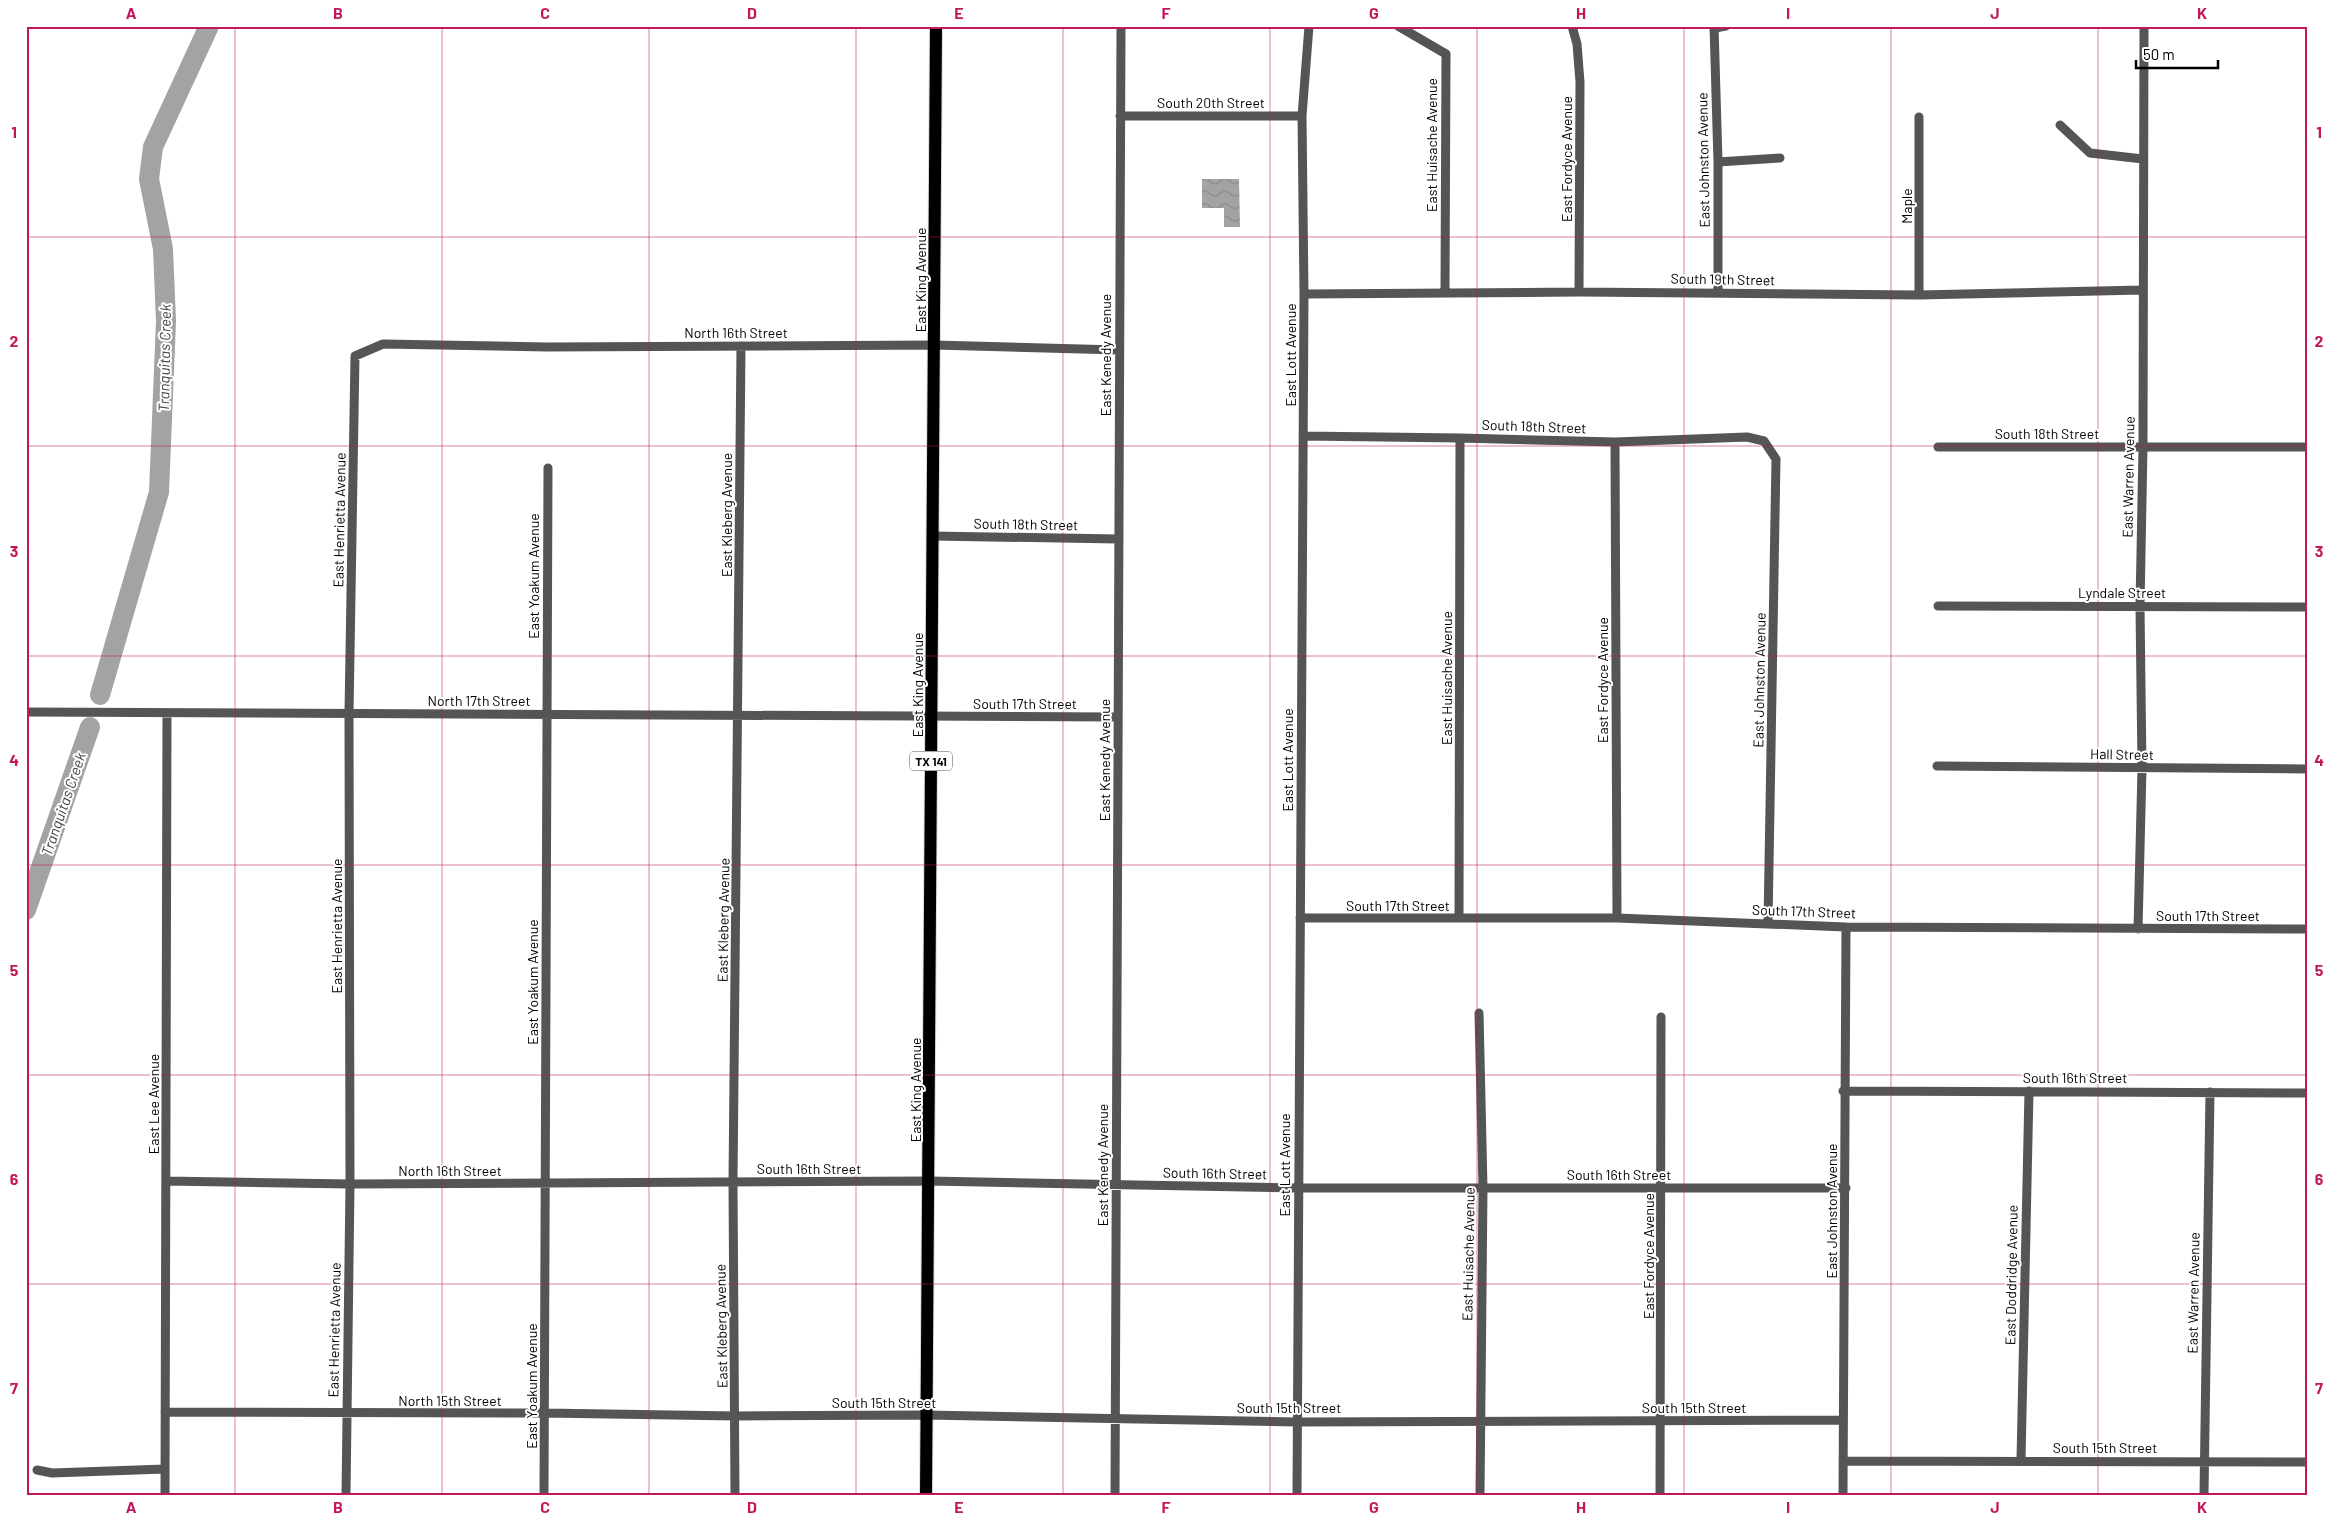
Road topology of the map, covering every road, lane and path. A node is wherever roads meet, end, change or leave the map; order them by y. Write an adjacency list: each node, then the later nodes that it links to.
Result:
1 (936, 26): 22 (main road, East King Avenue / TX 141)
2 (1120, 26): 9 (street, East Kenedy Avenue)
3 (1310, 26): 10 (street, East Lott Avenue)
4 (1398, 26): 17 (street, East Huisache Avenue)
5 (1572, 26): 18 (street, East Fordyce Avenue)
6 (1726, 26): 8 (street)
7 (2144, 26): 14 (street, East Warren Avenue)
8 (1715, 27): 15 (street, East Johnston Avenue)
9 (1120, 116): 10 (street, South 20th Street); 24 (street, East Kenedy Avenue)
10 (1302, 116): 20 (street, East Lott Avenue)
11 (1920, 117): 21 (street, Maple)
12 (2060, 125): 14 (street)
13 (1780, 158): 15 (street)
14 (2143, 159): 16 (street, East Warren Avenue)
15 (1718, 162): 19 (street, East Johnston Avenue)
16 (2142, 290): 21 (street, South 19th Street); 30 (street, East Warren Avenue)
17 (1445, 292): 18 (street, South 19th Street); 20 (street, South 19th Street)
18 (1580, 292): 19 (street, South 19th Street)
19 (1718, 293): 21 (street, South 19th Street)
20 (1304, 294): 26 (street, East Lott Avenue)
21 (1920, 295)
22 (935, 345): 23 (street, North 16th Street); 24 (street, North 16th Street); 34 (main road, East King Avenue / TX 141)
23 (741, 346): 25 (street, North 16th Street); 43 (street, East Kleberg Avenue)
24 (1119, 350): 35 (street, East Kenedy Avenue)
25 (355, 356): 41 (street, East Henrietta Avenue)
26 (1303, 436): 27 (street, South 18th Street); 49 (street, East Lott Avenue)
27 (1460, 438): 29 (street, South 18th Street); 50 (street, East Huisache Avenue)
28 (1764, 441): 29 (street, South 18th Street); 52 (street, East Johnston Avenue)
29 (1615, 442): 51 (street, East Fordyce Avenue)
30 (2143, 447): 31 (street, South 18th Street); 32 (street, South 18th Street); 37 (street, East Warren Avenue)
31 (2307, 447)
32 (1938, 448)
33 (548, 468): 42 (street, East Yoakum Avenue)
34 (933, 536): 35 (street, South 18th Street); 44 (main road, East King Avenue / TX 141)
35 (1118, 539): 45 (street, East Kenedy Avenue)
36 (1938, 606): 37 (street, Lyndale Street)
37 (2140, 606): 38 (street, Lyndale Street); 47 (street, East Warren Avenue)
38 (2307, 607)
39 (26, 712): 40 (street, North 17th Street)
40 (167, 712): 41 (street, North 17th Street); 62 (street, East Lee Avenue)
41 (349, 713): 42 (street, North 17th Street); 66 (street, East Henrietta Avenue)
42 (546, 714): 43 (street, North 17th Street); 65 (street, East Yoakum Avenue)
43 (739, 714): 44 (street, North 17th Street); 64 (street, East Kleberg Avenue)
44 (932, 716): 45 (street, South 17th Street); 63 (main road, East King Avenue / TX 141)
45 (1118, 717): 67 (street, East Kenedy Avenue)
46 (1937, 766): 47 (street, Hall Street)
47 (2142, 769): 48 (street, Hall Street); 54 (street, East Warren Avenue)
48 (2307, 769)
49 (1300, 918): 50 (street, South 17th Street); 68 (street, East Lott Avenue)
50 (1459, 918): 51 (street, South 17th Street)
51 (1616, 918): 52 (street, South 17th Street)
52 (1768, 923): 53 (street, South 17th Street)
53 (1846, 926): 54 (street, South 17th Street); 58 (street, East Johnston Avenue)
54 (2138, 929): 55 (street, South 17th Street)
55 (2307, 929)
56 (1479, 1013): 69 (street, East Huisache Avenue)
57 (1661, 1017): 70 (street, East Fordyce Avenue)
58 (1844, 1091): 59 (street, South 16th Street); 71 (street, East Johnston Avenue)
59 (2030, 1091): 60 (street, South 16th Street); 83 (street, East Doddridge Avenue)
60 (2210, 1092): 61 (street, South 16th Street); 84 (street, East Warren Avenue)
61 (2307, 1093)
62 (166, 1181): 66 (street, North 16th Street); 72 (street, East Lee Avenue)
63 (930, 1181): 64 (street, South 16th Street); 67 (street, South 16th Street); 75 (main road, East King Avenue / TX 141)
64 (733, 1182): 65 (street, North 16th Street); 76 (street, East Kleberg Avenue)
65 (546, 1183): 66 (street, North 16th Street); 73 (street, East Yoakum Avenue)
66 (350, 1184): 74 (street, East Henrietta Avenue)
67 (1116, 1185): 68 (street, South 16th Street); 77 (street, East Kenedy Avenue)
68 (1298, 1188): 69 (street, South 16th Street); 81 (street, East Lott Avenue)
69 (1483, 1188): 70 (street, South 16th Street); 78 (street, East Huisache Avenue)
70 (1662, 1188): 71 (street, South 16th Street); 80 (street, East Fordyce Avenue)
71 (1846, 1188): 79 (street, East Johnston Avenue)
72 (164, 1412): 74 (street, North 15th Street); 86 (street, East Lee Avenue)
73 (545, 1413): 74 (street, North 15th Street); 76 (street, North 15th Street); 90 (street, East Yoakum Avenue)
74 (346, 1414): 89 (street, East Henrietta Avenue)
75 (926, 1415): 76 (street, South 15th Street); 77 (street, South 15th Street); 92 (main road, East King Avenue / TX 141)
76 (736, 1416): 91 (street, East Kleberg Avenue)
77 (1115, 1419): 81 (street, South 15th Street); 93 (street, East Kenedy Avenue)
78 (1480, 1420): 80 (street, South 15th Street); 81 (street, South 15th Street); 95 (street, East Huisache Avenue)
79 (1843, 1420): 80 (street, South 15th Street); 82 (street, East Johnston Avenue)
80 (1660, 1421): 96 (street, East Fordyce Avenue)
81 (1297, 1422): 94 (street, East Lott Avenue)
82 (1843, 1460): 83 (street, South 15th Street); 97 (street, East Johnston Avenue)
83 (2021, 1460): 84 (street, South 15th Street)
84 (2204, 1461): 85 (street, South 15th Street); 98 (street, East Warren Avenue)
85 (2307, 1462)
86 (165, 1469): 87 (street); 88 (street, East Lee Avenue)
87 (37, 1470)
88 (165, 1495)
89 (346, 1495)
90 (544, 1495)
91 (735, 1495)
92 (926, 1495)
93 (1115, 1495)
94 (1297, 1495)
95 (1480, 1495)
96 (1660, 1495)
97 (1843, 1495)
98 (2204, 1495)

